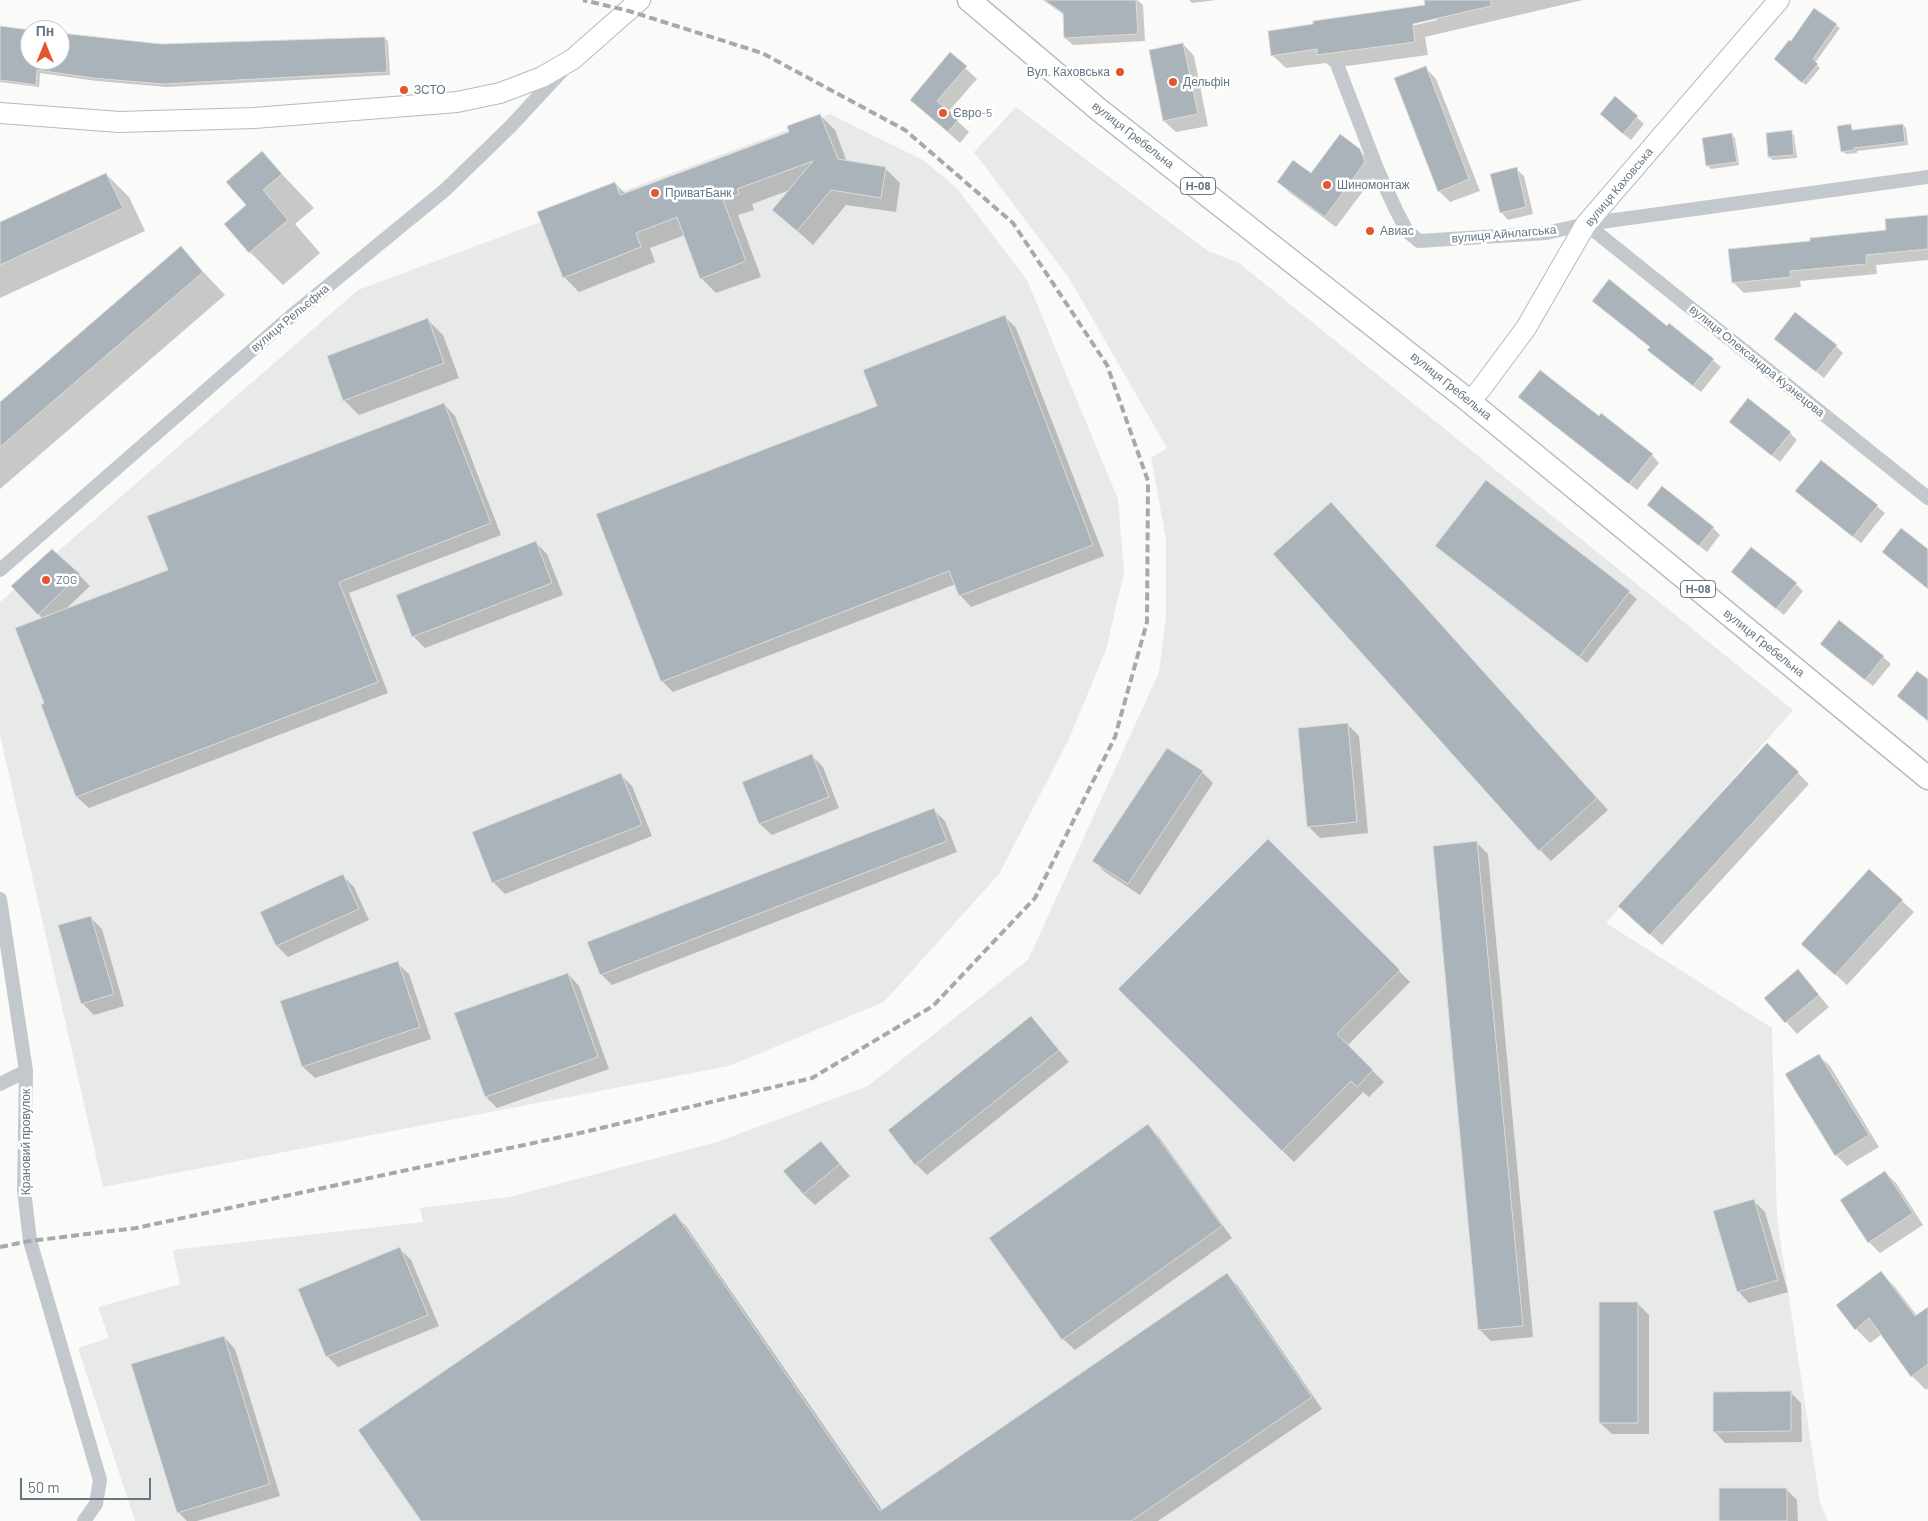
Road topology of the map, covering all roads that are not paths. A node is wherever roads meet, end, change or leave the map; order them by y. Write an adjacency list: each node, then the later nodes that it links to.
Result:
1 (640, 0): 4 (street, вулиця Рельєфна)
2 (969, 0): 9 (main road, вулиця Гребельна / Н-08)
3 (1779, 0): 8 (street, вулиця Каховська)
4 (573, 59): 6 (street, вулиця Рельєфна); 11 (street, вулиця Рельєфна)
5 (1338, 67): 8 (street, вулиця Айнлагська)
6 (0, 113)
7 (1928, 177): 8 (street, вулиця Айнлагська)
8 (1586, 224): 9 (street, вулиця Каховська); 10 (street, вулиця Олександра Кузнецова)
9 (1475, 395): 12 (main road, вулиця Гребельна / Н-08)
10 (1928, 498)
11 (0, 570)
12 (1928, 778)
13 (0, 899): 14 (street, Крановий провулок)
14 (26, 1071): 15 (street); 16 (street, Крановий провулок)
15 (0, 1084)
16 (84, 1521)

